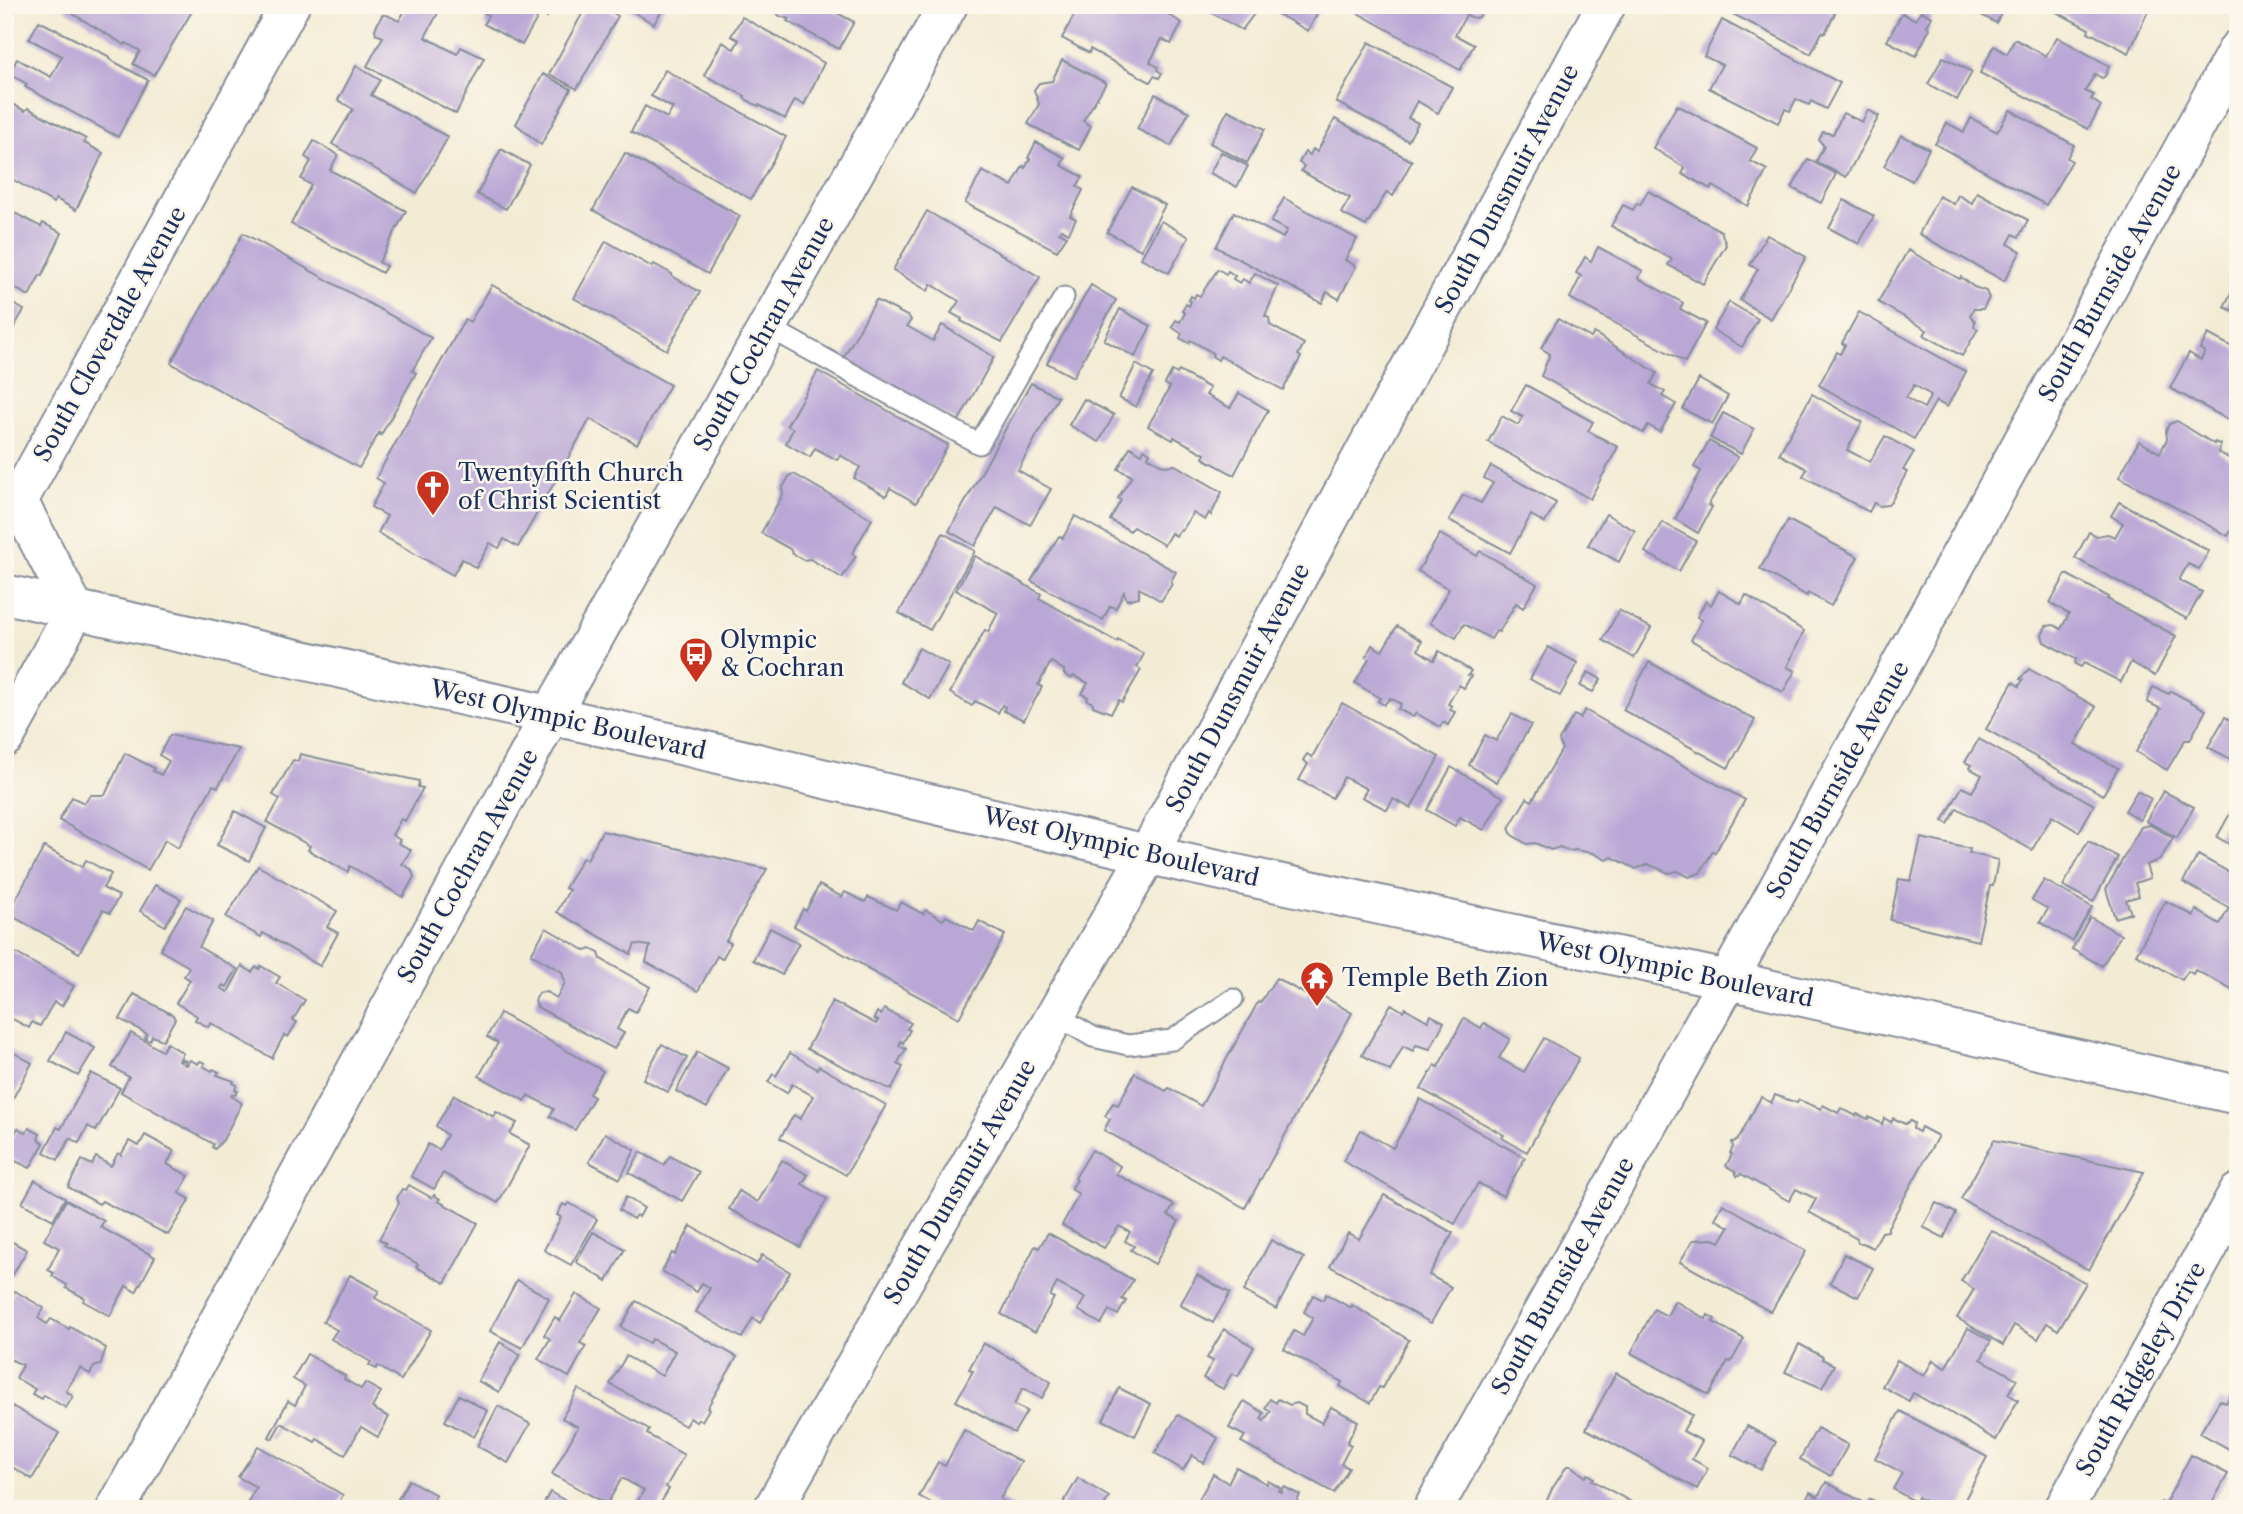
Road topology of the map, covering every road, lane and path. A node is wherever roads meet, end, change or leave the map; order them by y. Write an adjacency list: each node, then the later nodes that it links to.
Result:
1 (290, 5): 8 (street, South Cloverdale Avenue)
2 (948, 5): 6 (street, South Cochran Avenue)
3 (1606, 5): 11 (street, South Dunsmuir Avenue)
4 (2238, 49): 12 (street, South Burnside Avenue)
5 (1064, 297): 6 (lane)
6 (768, 327): 9 (street, South Cochran Avenue)
7 (5, 594): 8 (street, West Olympic Boulevard)
8 (75, 610): 9 (street, West Olympic Boulevard); 10 (street)
9 (550, 716): 11 (street, West Olympic Boulevard); 17 (street, South Cochran Avenue)
10 (5, 737)
11 (1148, 854): 12 (street, West Olympic Boulevard); 14 (street, South Dunsmuir Avenue)
12 (1728, 980): 15 (street, West Olympic Boulevard); 19 (street, South Burnside Avenue)
13 (1233, 999): 14 (lane)
14 (1056, 1015): 18 (street, South Dunsmuir Avenue)
15 (2238, 1095)
16 (2238, 1193): 20 (street, South Ridgeley Drive)
17 (116, 1509)
18 (773, 1509)
19 (1433, 1509)
20 (2064, 1509)

